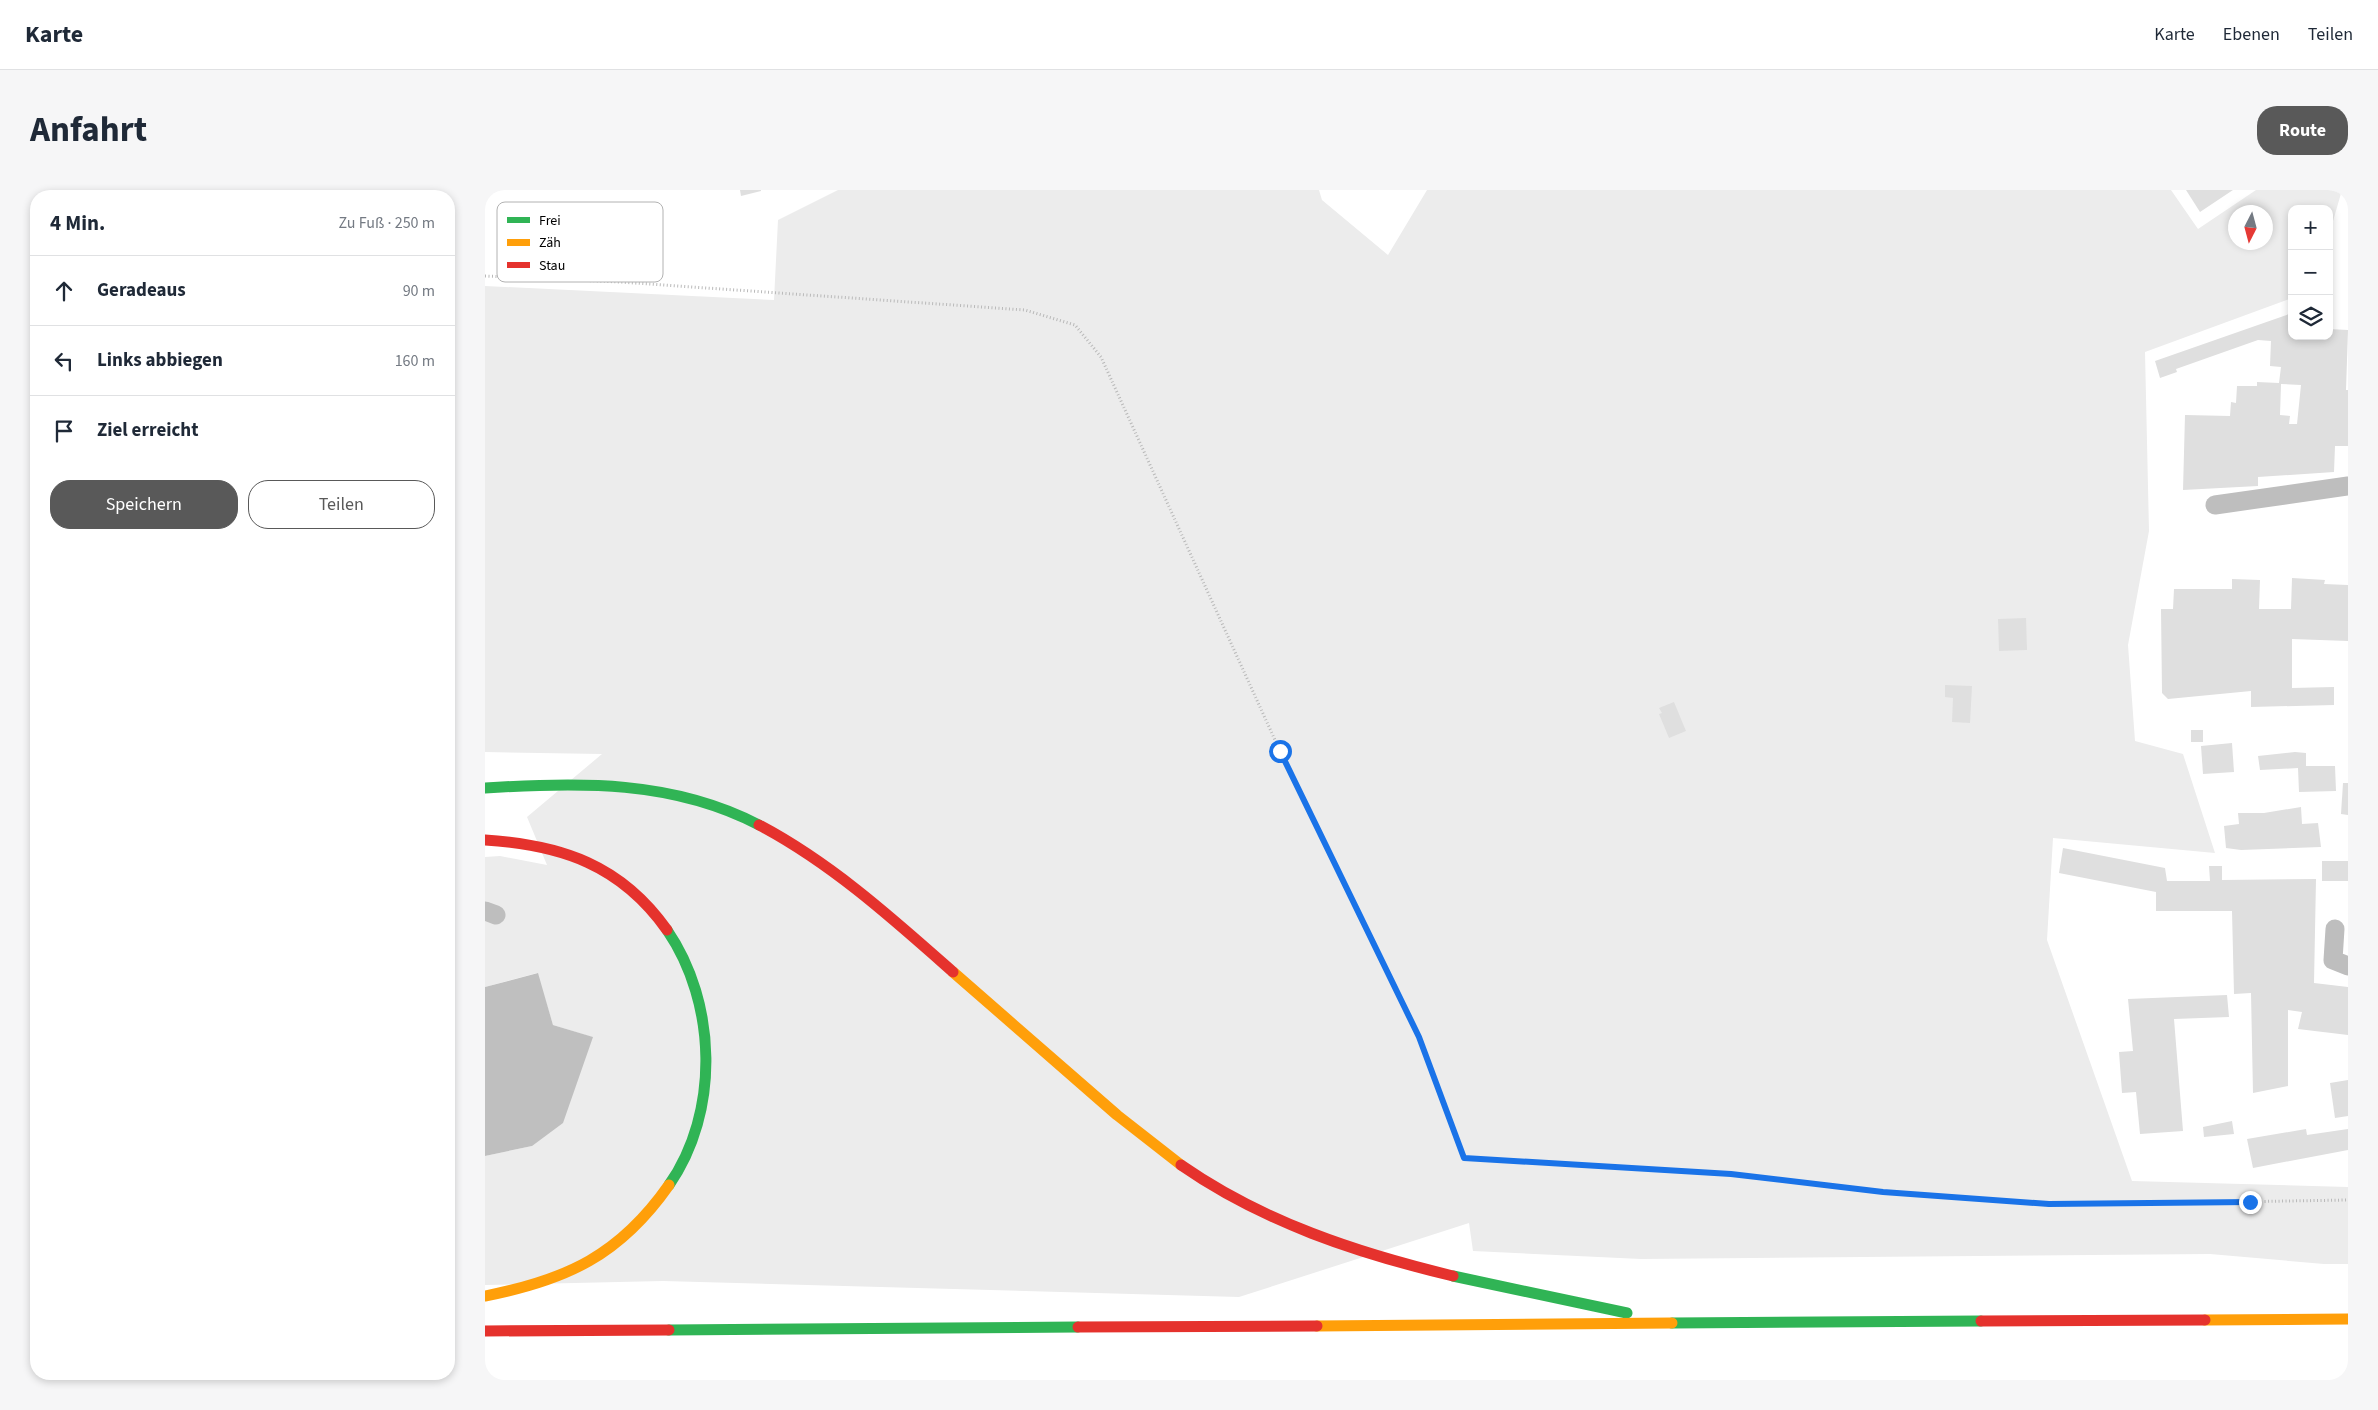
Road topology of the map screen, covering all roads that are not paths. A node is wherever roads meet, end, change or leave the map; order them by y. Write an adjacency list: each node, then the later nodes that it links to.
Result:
1 (2348, 486): 2 (lane)
2 (2215, 505)
3 (485, 788): 9 (highway)
4 (485, 840): 7 (highway)
5 (2335, 929): 6 (lane)
6 (2348, 966)
7 (485, 1296)
8 (2348, 1319): 9 (highway)
9 (1677, 1324): 10 (highway)
10 (485, 1331)

